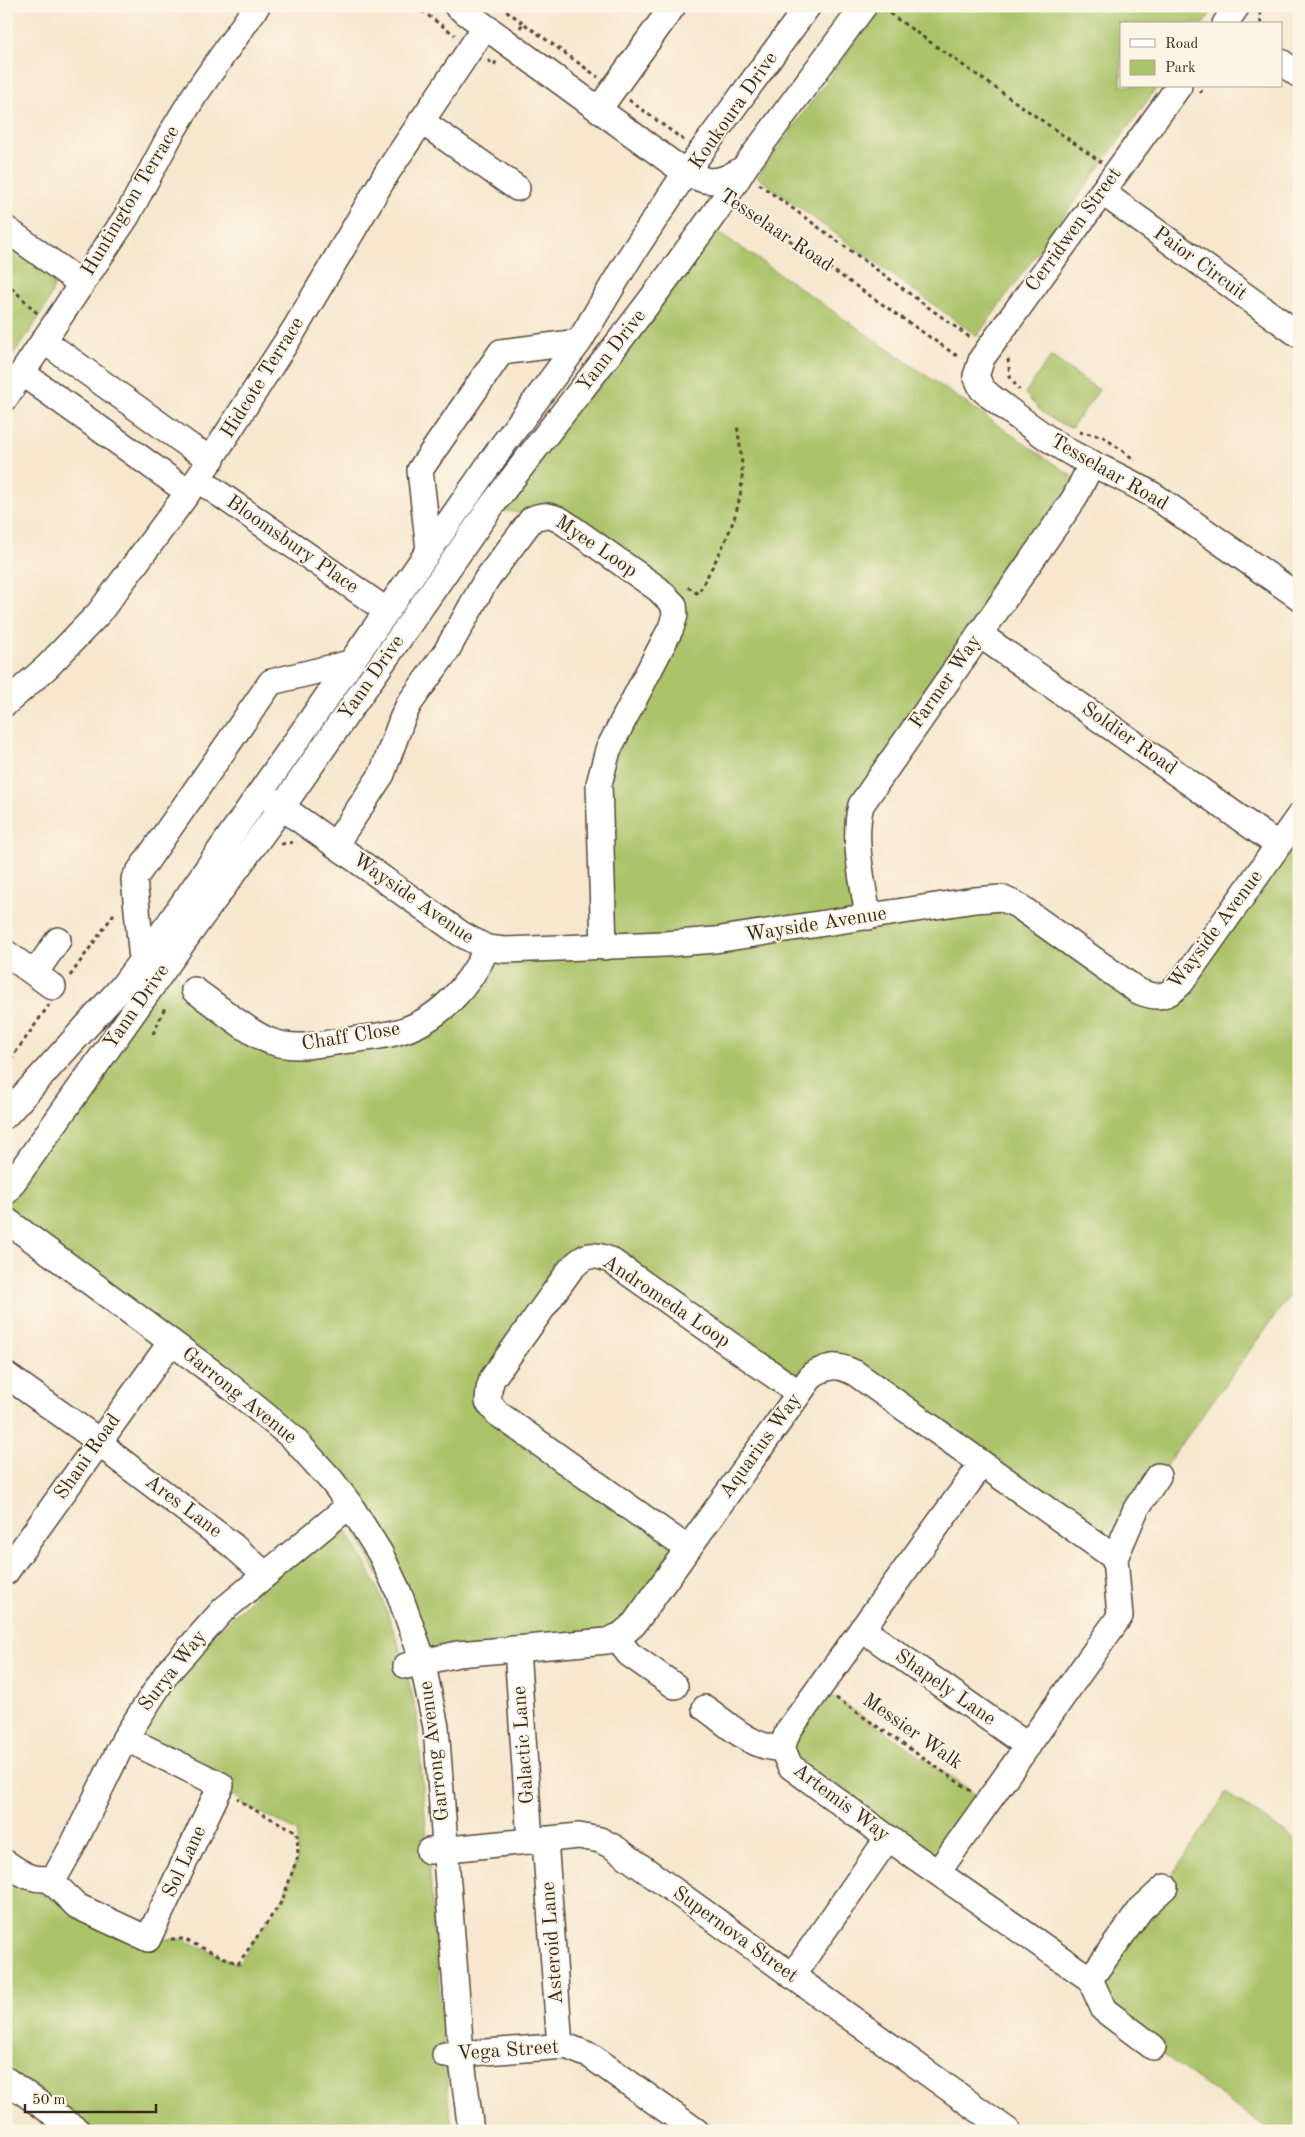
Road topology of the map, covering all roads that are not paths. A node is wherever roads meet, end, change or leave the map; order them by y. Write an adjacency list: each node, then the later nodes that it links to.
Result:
1 (257, 6): 17 (street, Huntington Terrace)
2 (456, 6): 6 (street)
3 (673, 6): 10 (street)
4 (808, 6): 12 (street, Koukoura Drive)
5 (853, 10): 13 (street, Koukoura Drive)
6 (486, 27): 10 (street); 11 (street, Hidcote Terrace)
7 (1282, 63): 8 (street)
8 (1299, 75)
9 (1178, 88): 14 (street, Cerridwen Street)
10 (599, 109): 12 (street)
11 (421, 121): 15 (street); 25 (street, Hidcote Terrace)
12 (686, 172): 13 (street, Koukoura Drive); 20 (street, Yann Drive)
13 (752, 176): 33 (street, Yann Drive)
14 (1109, 182): 19 (street, Paior Circuit); 21 (street, Cerridwen Street)
15 (517, 188)
16 (6, 229): 17 (street)
17 (82, 284): 18 (street, Huntington Terrace)
18 (49, 334): 22 (street, Huntington Terrace); 25 (street, Bloomsbury Place)
19 (1299, 335)
20 (579, 342): 26 (street, Yann Drive); 26 (street)
21 (980, 365): 24 (street, Tesselaar Road)
22 (22, 373): 23 (street, Huntington Terrace); 25 (street, Bloomsbury Place)
23 (6, 397)
24 (1092, 463): 27 (street, Tesselaar Road); 29 (street, Farmer Way)
25 (199, 476): 28 (street, Bloomsbury Place); 31 (street, Hidcote Terrace)
26 (430, 550): 28 (street, Yann Drive)
27 (1299, 597)
28 (387, 611): 30 (street, Yann Drive)
29 (979, 634): 36 (street, Soldier Road); 37 (street, Farmer Way)
30 (350, 663): 32 (street, Yann Drive); 42 (street)
31 (6, 703)
32 (260, 792): 33 (street, Wayside Avenue); 42 (street, Yann Drive)
33 (282, 807): 35 (street, Wayside Avenue); 45 (street, Yann Drive)
34 (1299, 816): 36 (street, Wayside Avenue)
35 (335, 845): 39 (street, Myee Loop); 40 (street, Wayside Avenue)
36 (1278, 845): 37 (street, Wayside Avenue)
37 (868, 917): 39 (street, Wayside Avenue)
38 (58, 940): 41 (street)
39 (604, 947): 40 (street, Wayside Avenue)
40 (487, 948): 43 (street, Chaff Close)
41 (6, 954)
42 (142, 960): 44 (street, Yann Drive)
43 (194, 990)
44 (6, 1115)
45 (6, 1192)
46 (6, 1220): 48 (street, Garrong Avenue)
47 (6, 1240): 48 (street, Garrong Avenue)
48 (166, 1349): 51 (street, Shani Road); 54 (street, Garrong Avenue)
49 (6, 1375): 51 (street, Ares Lane)
50 (799, 1393): 52 (street, Aquarius Way); 55 (street, Aquarius Way); 55 (street, Andromeda Loop)
51 (99, 1441): 57 (street, Shani Road); 58 (street, Ares Lane)
52 (982, 1464): 56 (street, Aquarius Way); 59 (street, Artemis Way)
53 (1158, 1476): 56 (street)
54 (343, 1510): 58 (street, Surya Way); 62 (street, Garrong Avenue)
55 (688, 1549): 60 (street, Aquarius Way)
56 (1115, 1558): 66 (street)
57 (6, 1572)
58 (265, 1574): 65 (street, Surya Way)
59 (862, 1629): 66 (street, Shapely Lane); 67 (street, Artemis Way)
60 (616, 1637): 61 (street, Aquarius Way); 63 (street)
61 (517, 1649): 62 (street, Aquarius Way); 69 (street, Galactic Lane)
62 (415, 1664): 70 (street, Garrong Avenue)
63 (675, 1686)
64 (705, 1708): 67 (street)
65 (125, 1738): 73 (street, Surya Way); 73 (street, Sol Lane)
66 (1028, 1746): 72 (street)
67 (782, 1748): 68 (street, Artemis Way)
68 (888, 1838): 72 (street, Artemis Way); 75 (street)
69 (538, 1840): 70 (street, Supernova Street); 75 (street, Supernova Street); 77 (street, Asteroid Lane)
70 (438, 1851): 79 (street, Garrong Avenue)
71 (6, 1863): 73 (street)
72 (938, 1872): 76 (street, Artemis Way)
73 (50, 1879)
74 (1165, 1887): 76 (street)
75 (792, 1976): 81 (street, Supernova Street)
76 (1090, 1979): 78 (street)
77 (560, 2047): 79 (street, Vega Street); 85 (street, Vega Street)
78 (1153, 2047)
79 (453, 2054): 83 (street, Garrong Avenue); 84 (street, Garrong Avenue)
80 (6, 2080): 82 (street)
81 (1002, 2129)
82 (78, 2131)
83 (453, 2131)
84 (471, 2131)
85 (696, 2131)

